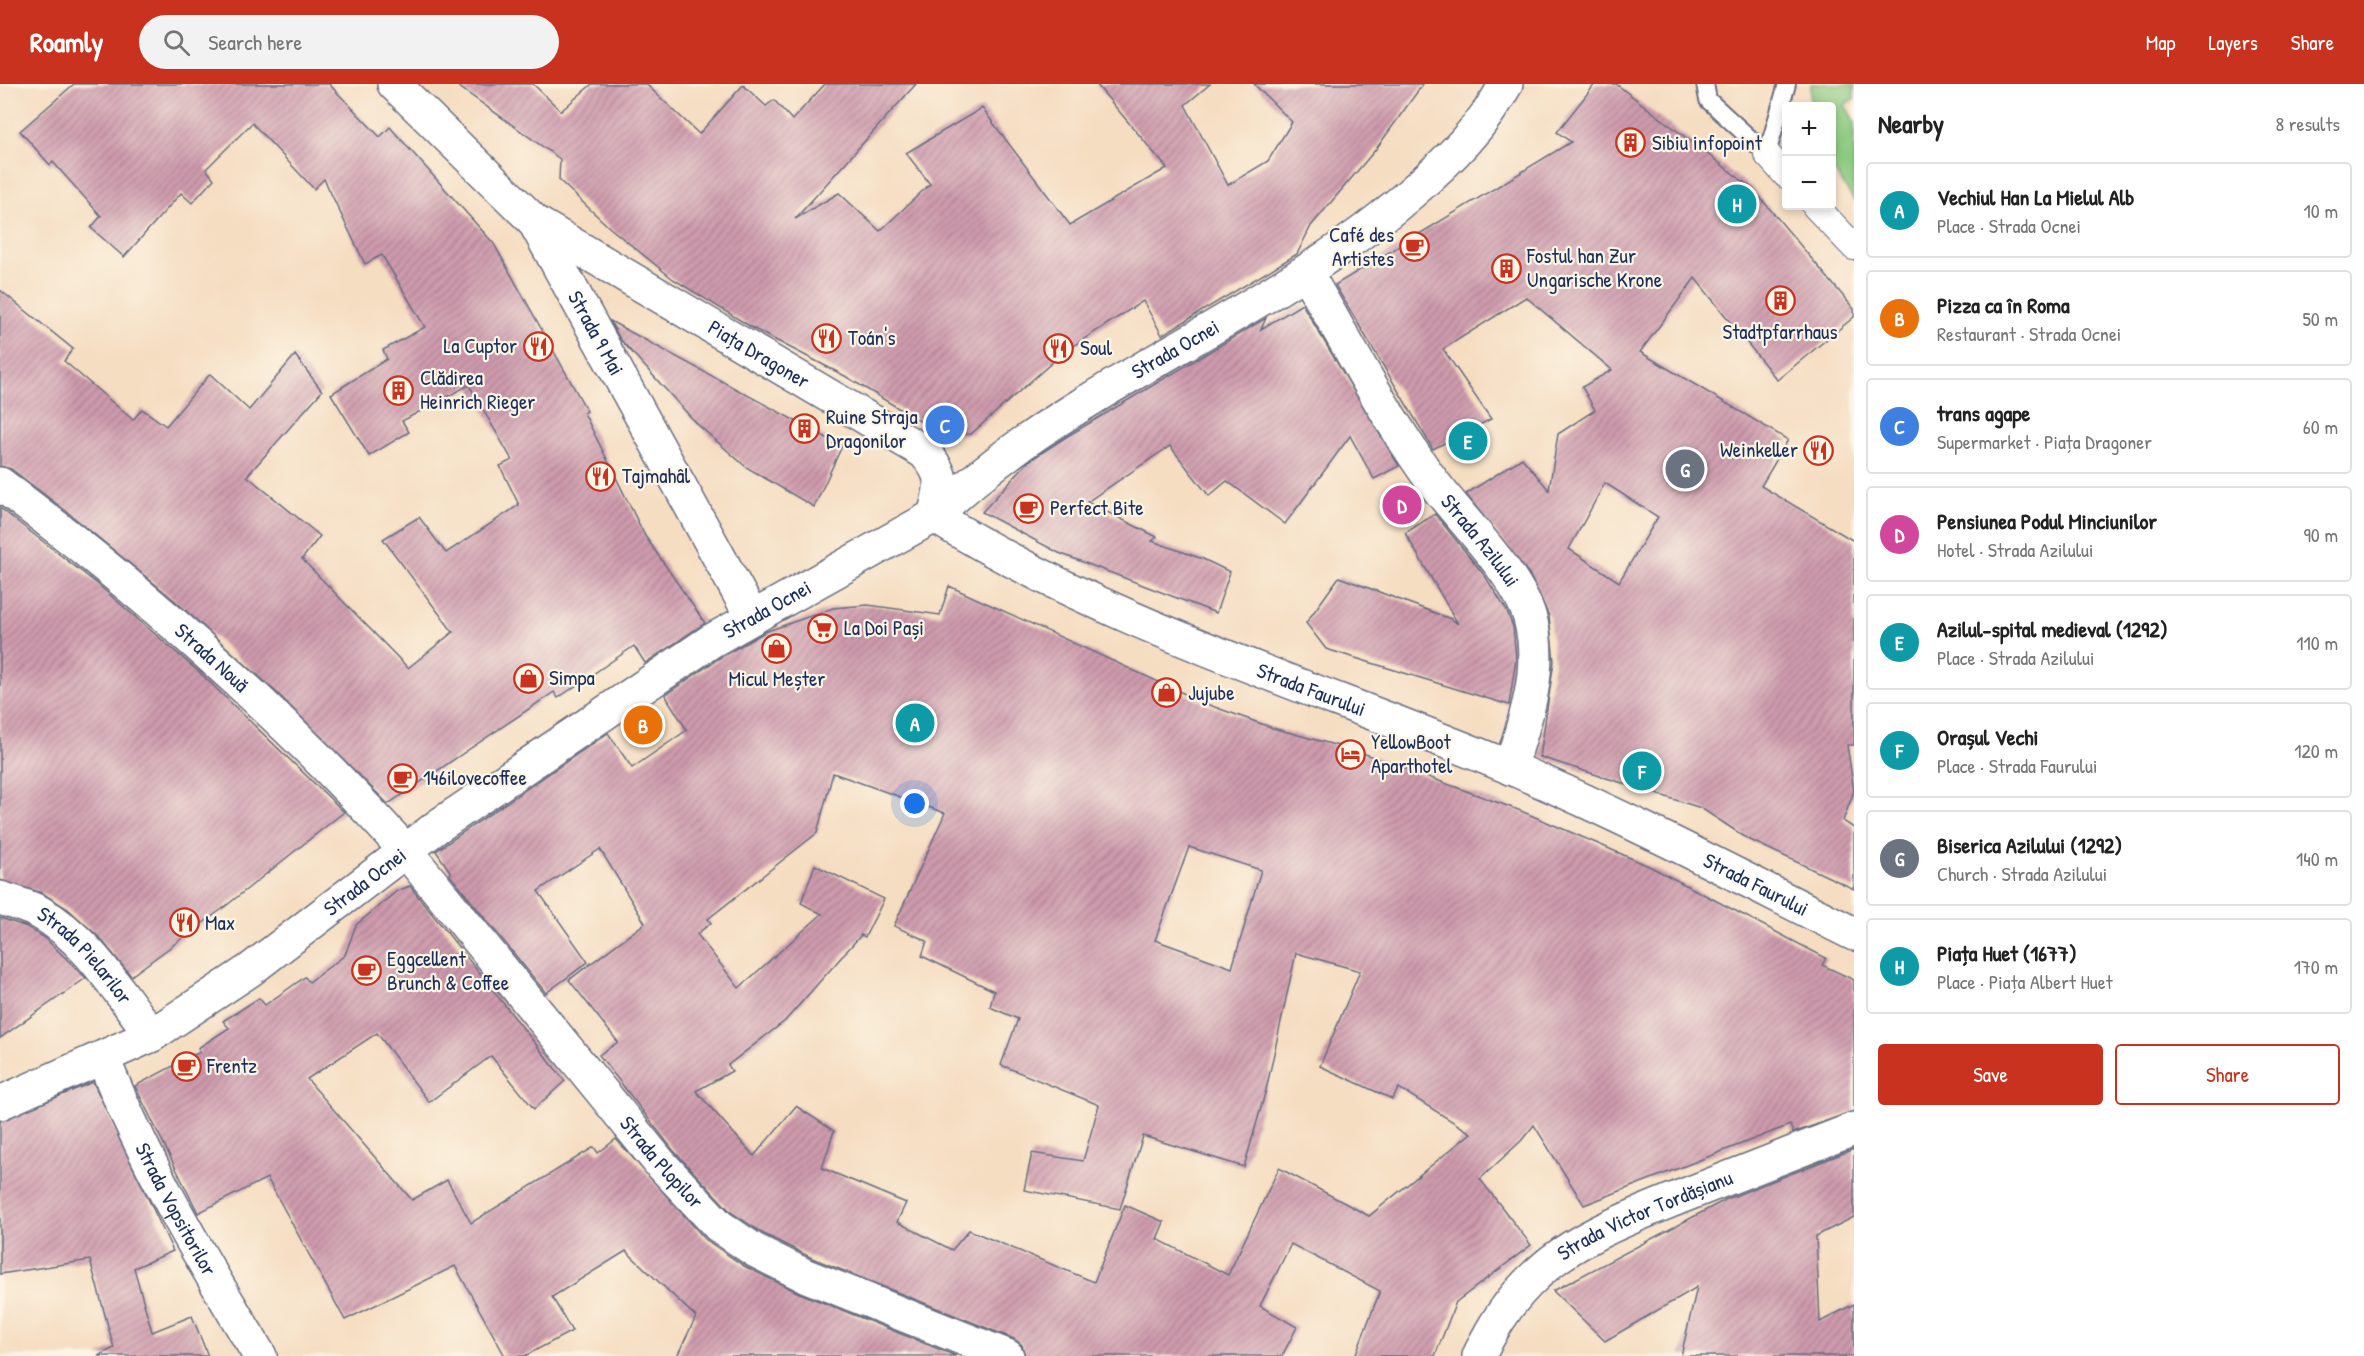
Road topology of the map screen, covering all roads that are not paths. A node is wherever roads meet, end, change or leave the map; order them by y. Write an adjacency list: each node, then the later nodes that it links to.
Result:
1 (1506, 84): 10 (street, Strada Ocnei)
2 (1705, 84): 5 (lane)
3 (1787, 84): 5 (lane)
4 (402, 87): 8 (street, Strada 9 Mai)
5 (1767, 154): 6 (street)
6 (1782, 171)
7 (1819, 210): 9 (street)
8 (534, 221): 12 (street, Piața Dragoner); 13 (street, Strada 9 Mai)
9 (1854, 247)
10 (1306, 273): 12 (street, Strada Ocnei); 14 (street, Strada Azilului)
11 (0, 484): 15 (street, Strada Nouă)
12 (934, 516): 13 (street, Strada Ocnei); 14 (street, Strada Faurului)
13 (753, 617): 15 (street, Strada Ocnei)
14 (1510, 768): 17 (street, Strada Faurului)
15 (406, 851): 18 (street, Strada Ocnei); 23 (street, Strada Plopilor)
16 (0, 898): 18 (street, Strada Pielarilor)
17 (1854, 934)
18 (152, 1035): 19 (street, Strada Ocnei)
19 (103, 1058): 20 (street, Strada Ocnei); 22 (street, Strada Vopsitorilor)
20 (0, 1103)
21 (1854, 1129): 24 (street, Strada Victor Tordășianu)
22 (260, 1356)
23 (1007, 1356)
24 (1479, 1356)

